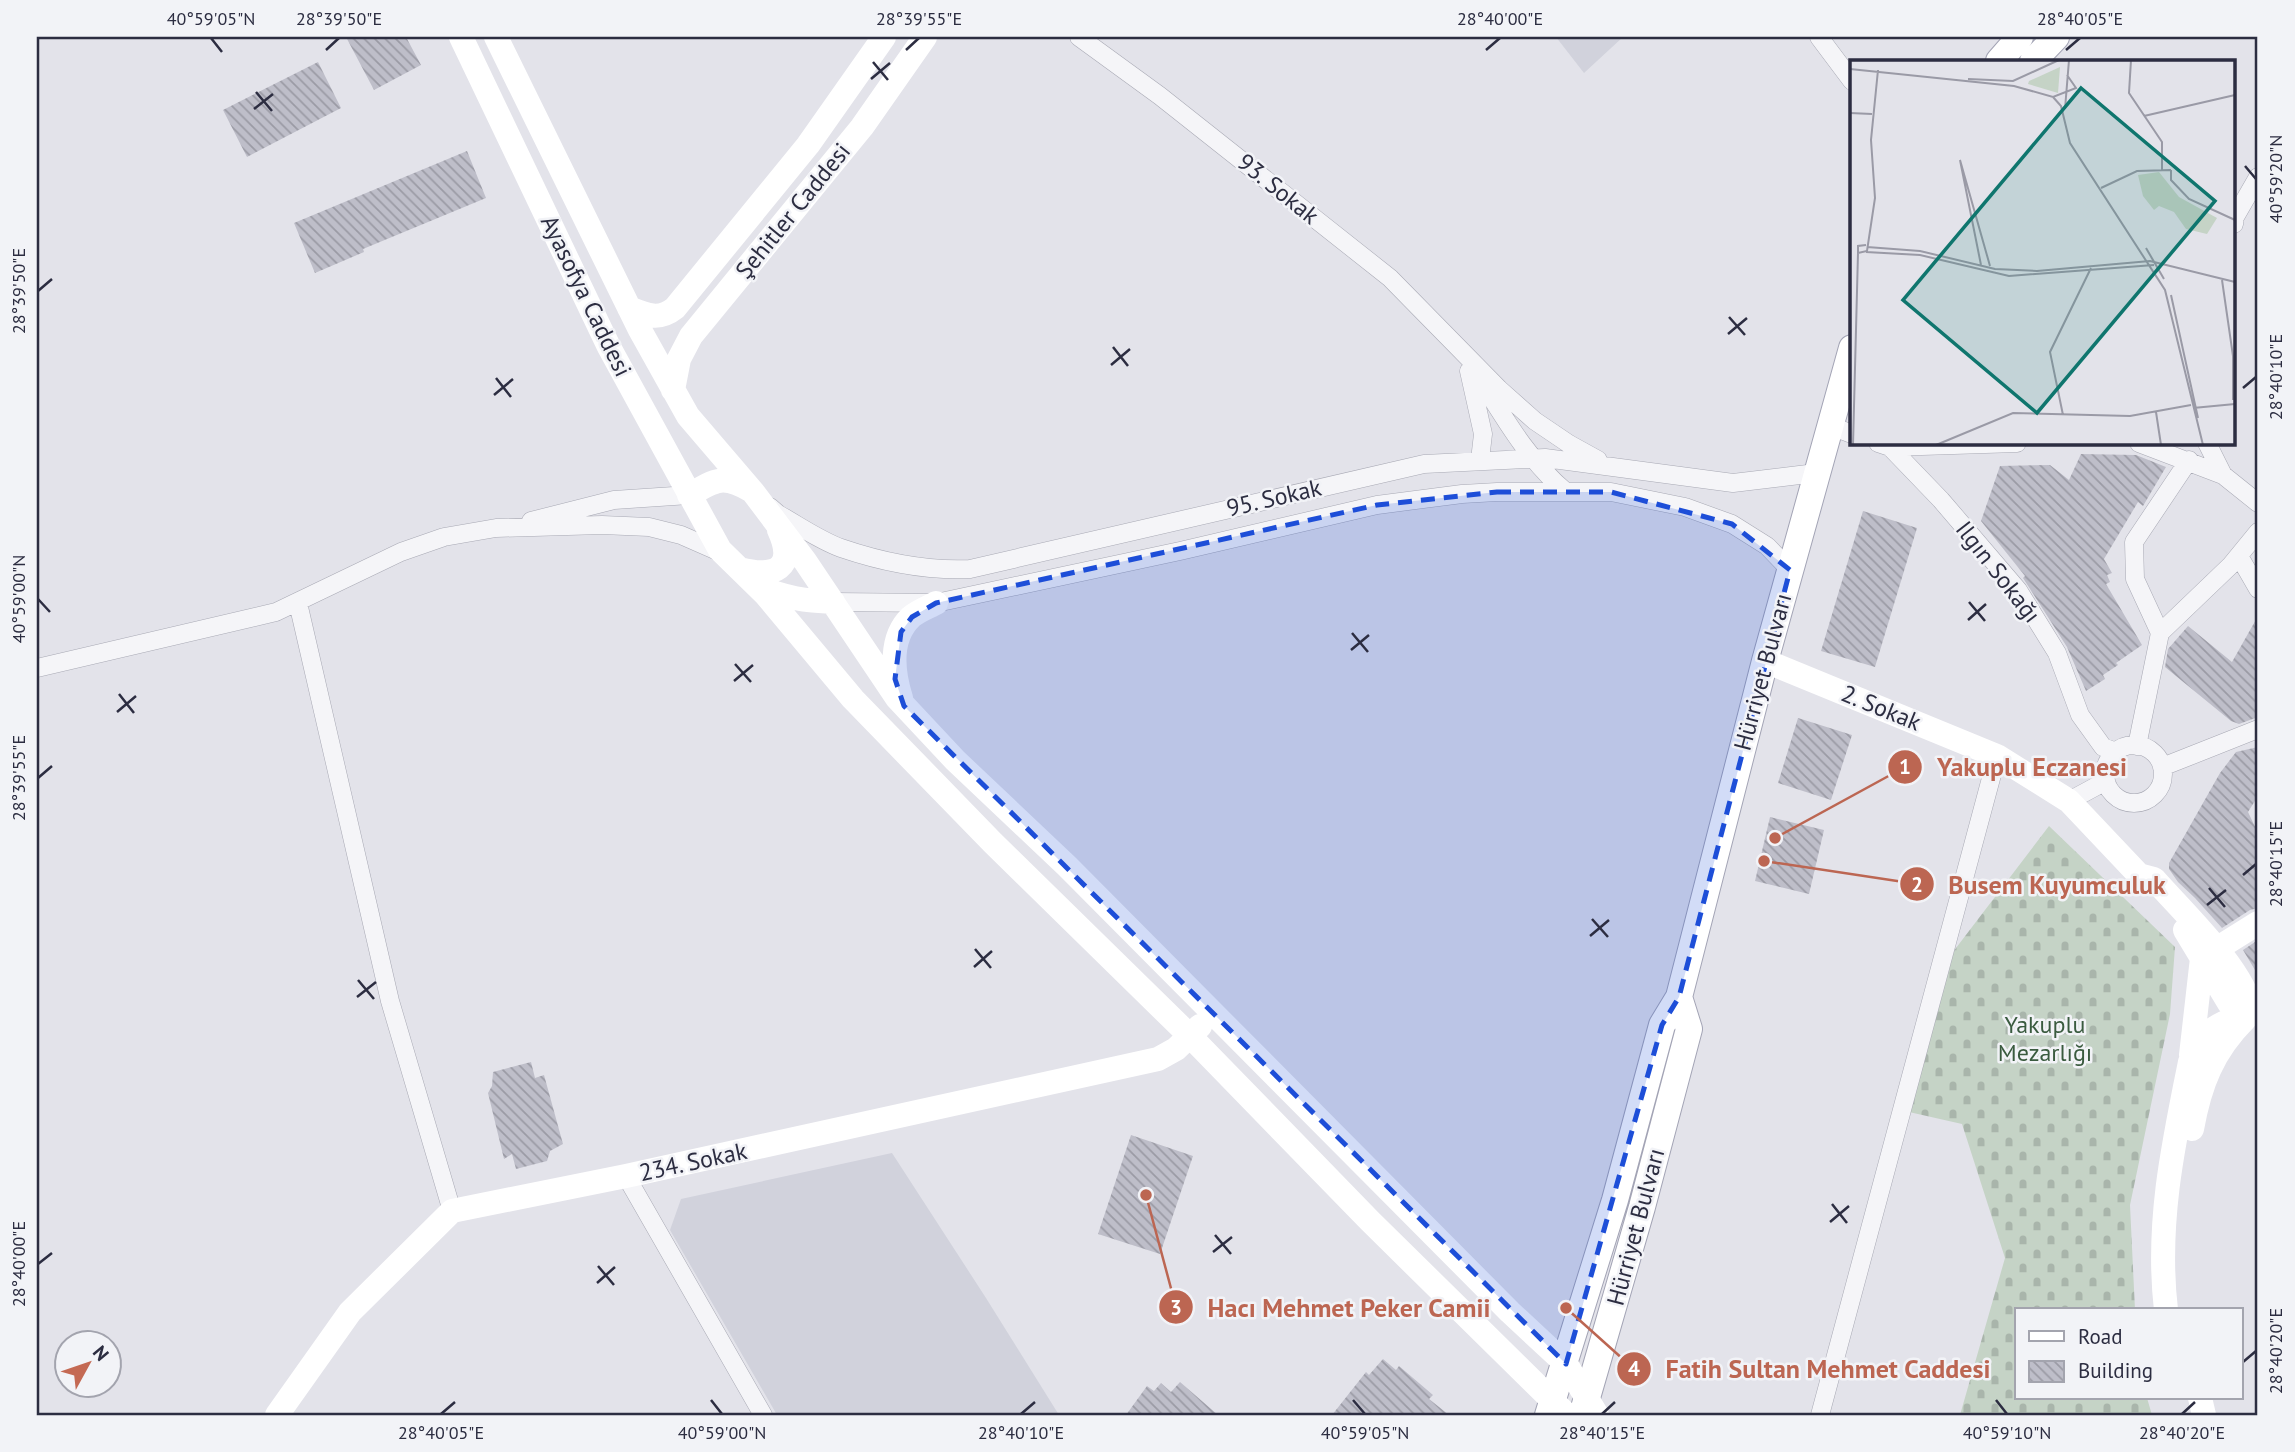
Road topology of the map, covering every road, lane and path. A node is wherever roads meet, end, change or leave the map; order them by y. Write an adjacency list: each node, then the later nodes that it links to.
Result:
1 (461, 37): 32 (main road, Ayasofya Caddesi)
2 (496, 37): 14 (main road)
3 (884, 37): 11 (main road, Şehitler Caddesi)
4 (925, 37): 13 (main road, Şehitler Caddesi)
5 (1079, 37): 15 (street, 93. Sokak)
6 (1819, 37): 9 (street)
7 (2020, 37): 8 (main road)
8 (2001, 60)
9 (1850, 78)
10 (2258, 177): 12 (street)
11 (756, 209): 13 (main road); 14 (main road, Şehitler Caddesi)
12 (2236, 215)
13 (782, 224): 17 (main road, Şehitler Caddesi)
14 (629, 308): 17 (main road)
15 (1465, 354): 23 (street); 24 (street); 26 (street)
16 (1850, 363): 18 (main road, Hürriyet Bulvarı)
17 (673, 390): 30 (main road)
18 (1841, 430): 27 (main road, Hürriyet Bulvarı)
19 (1950, 444): 22 (street)
20 (2141, 444): 25 (street)
21 (2208, 444): 28 (street)
22 (1884, 445): 51 (street, Ilgın Sokağı)
23 (1532, 458): 24 (street, 95. Sokak); 26 (street, 95. Sokak); 31 (street)
24 (1480, 460): 29 (street, 95. Sokak)
25 (2189, 460): 28 (street); 45 (street)
26 (1612, 466): 27 (street, 95. Sokak)
27 (1816, 473): 40 (main road, Hürriyet Bulvarı)
28 (2223, 475): 33 (street)
29 (1340, 482): 30 (street, 95. Sokak); 34 (street)
30 (753, 492): 32 (main road); 35 (main road)
31 (1566, 492): 34 (street, 95. Sokak); 40 (street, 95. Sokak)
32 (689, 495): 36 (street); 39 (main road, Ayasofya Caddesi)
33 (2258, 503)
34 (1345, 512): 44 (street, 95. Sokak)
35 (775, 520): 39 (main road); 42 (main road)
36 (511, 527): 39 (street); 43 (street)
37 (2258, 531): 38 (street)
38 (2239, 556): 41 (street); 45 (street)
39 (735, 565): 42 (main road); 61 (main road, Ayasofya Caddesi)
40 (1790, 570): 46 (main road, Hürriyet Bulvarı)
41 (2258, 589)
42 (833, 602): 44 (street, 95. Sokak); 48 (main road)
43 (298, 603): 47 (street); 64 (street)
44 (936, 603): 48 (main road)
45 (2160, 633): 50 (street)
46 (1765, 661): 52 (main road, 2. Sokak); 58 (main road, Hürriyet Bulvarı)
47 (37, 668)
48 (904, 706): 60 (main road)
49 (2258, 729): 53 (street)
50 (2137, 746): 51 (street); 53 (street)
51 (2116, 752): 54 (street)
52 (1997, 756): 55 (main road, 2. Sokak); 72 (street)
53 (2162, 767): 54 (street)
54 (2106, 780): 55 (street)
55 (2069, 801): 57 (main road, 2. Sokak)
56 (2258, 923): 57 (main road)
57 (2209, 954): 59 (main road); 62 (main road)
58 (1679, 997): 67 (main road, Hürriyet Bulvarı); 68 (main road, Hürriyet Bulvarı)
59 (2255, 1009): 62 (main road); 66 (main road)
60 (1213, 1012): 61 (main road, 234. Sokak); 67 (main road)
61 (1190, 1036): 63 (main road, 234. Sokak); 69 (main road, Ayasofya Caddesi)
62 (2190, 1062): 65 (main road)
63 (626, 1176): 64 (main road, 234. Sokak); 71 (street)
64 (452, 1211): 70 (main road)
65 (2166, 1308)
66 (2180, 1308)
67 (1566, 1364): 68 (main road); 69 (main road, Hürriyet Bulvarı)
68 (1589, 1410)
69 (1556, 1411)
70 (277, 1415)
71 (764, 1415)
72 (1820, 1415)

